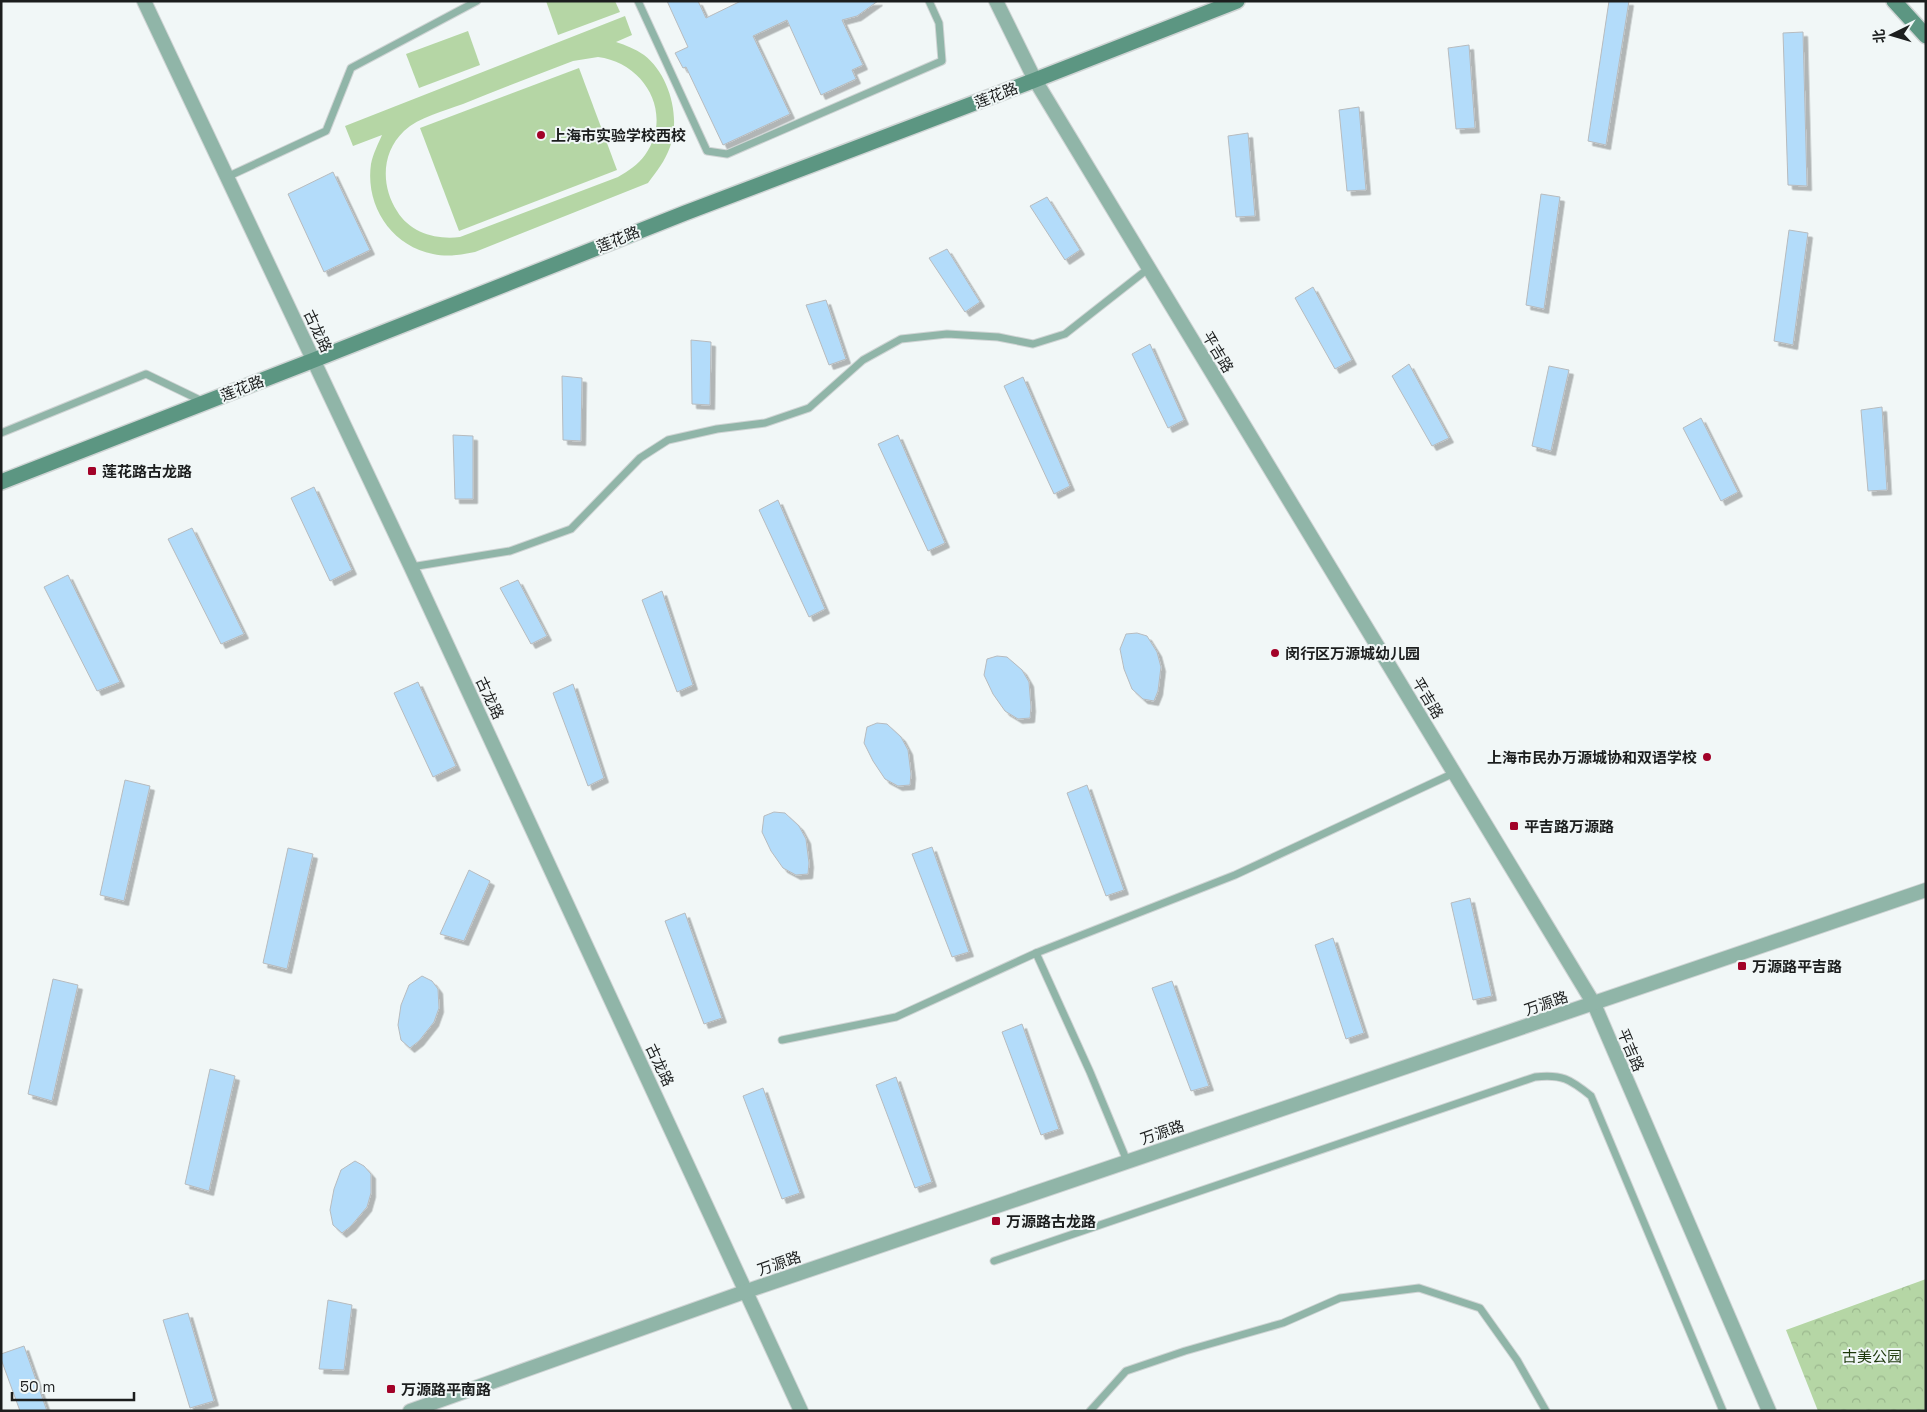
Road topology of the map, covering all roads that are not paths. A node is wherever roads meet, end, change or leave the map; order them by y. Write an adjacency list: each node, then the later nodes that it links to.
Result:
1 (144, 1): 10 (street, 古龙路)
2 (477, 1): 10 (lane)
3 (638, 1): 4 (lane)
4 (929, 1)
5 (996, 1): 9 (street, 平吉路)
6 (1237, 1): 9 (main road, 莲花路)
7 (1894, 1): 8 (main road)
8 (1926, 36)
9 (1036, 80): 11 (street, 平吉路); 12 (main road, 莲花路)
10 (227, 177): 12 (street, 古龙路)
11 (1149, 268): 16 (lane); 17 (street, 平吉路)
12 (314, 360): 13 (main road, 莲花路); 16 (street, 古龙路)
13 (204, 403): 14 (lane); 15 (main road, 莲花路)
14 (1, 433)
15 (1, 482)
16 (411, 567): 24 (street, 古龙路)
17 (1454, 773): 19 (lane); 20 (street, 平吉路)
18 (1926, 890): 20 (street, 万源路)
19 (1036, 953): 21 (lane); 22 (lane)
20 (1594, 1004): 22 (street, 万源路); 30 (street, 平吉路)
21 (782, 1040)
22 (1127, 1161): 24 (street, 万源路)
23 (994, 1261): 29 (lane)
24 (747, 1291): 25 (street, 万源路); 26 (street, 古龙路)
25 (410, 1411)
26 (801, 1411)
27 (1090, 1411): 28 (lane)
28 (1546, 1411)
29 (1723, 1411)
30 (1768, 1411)

